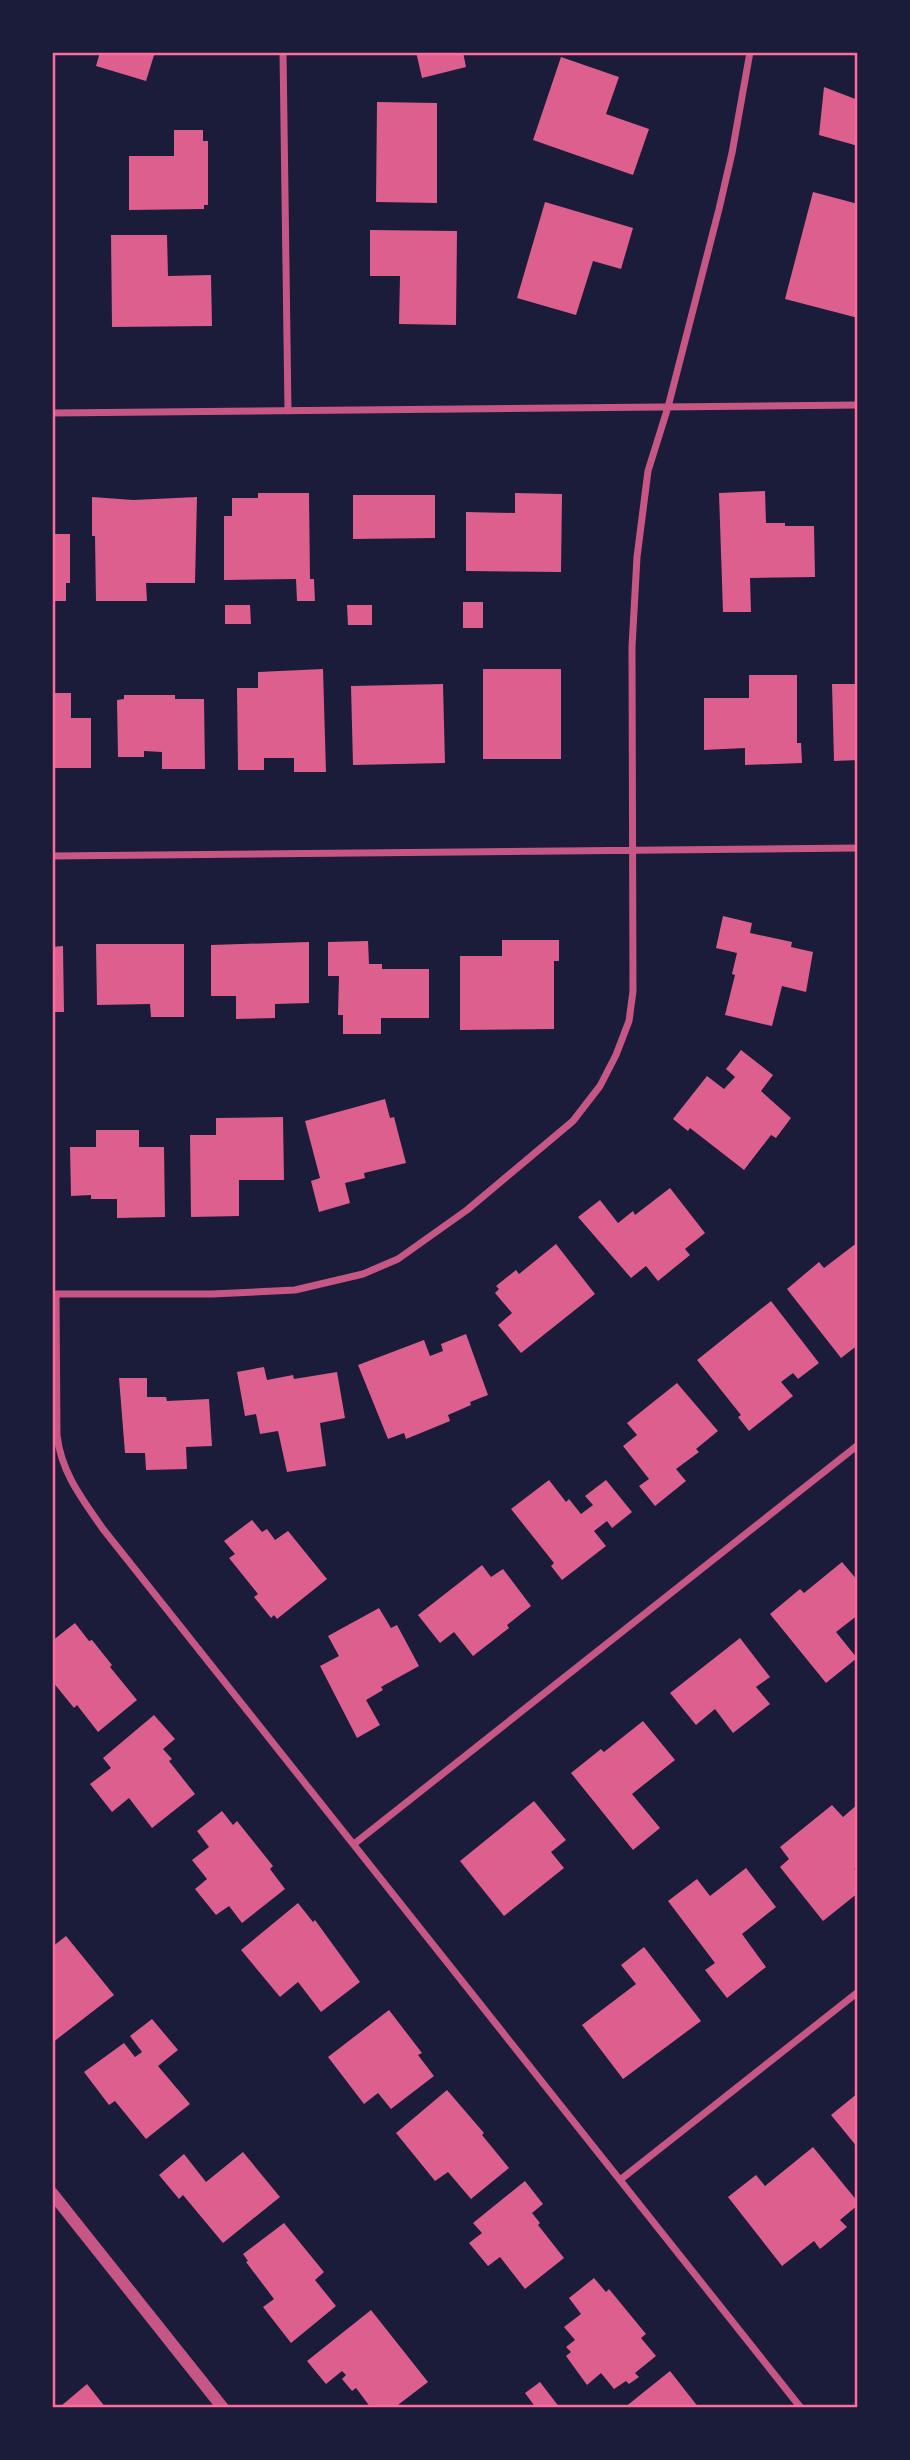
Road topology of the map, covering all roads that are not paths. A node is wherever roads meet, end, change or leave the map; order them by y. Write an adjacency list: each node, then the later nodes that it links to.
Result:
1 (283, 52): 5 (street)
2 (750, 52): 4 (street)
3 (858, 405): 4 (street)
4 (668, 407): 5 (street); 8 (street)
5 (288, 411): 6 (street)
6 (52, 412)
7 (858, 848): 8 (street)
8 (633, 850): 9 (street); 10 (street)
9 (52, 856)
10 (54, 1294): 12 (street)
11 (858, 1445): 12 (street)
12 (354, 1844): 14 (street)
13 (858, 1992): 14 (street)
14 (620, 2180): 17 (street)
15 (52, 2193): 16 (street)
16 (223, 2407)
17 (801, 2407)

